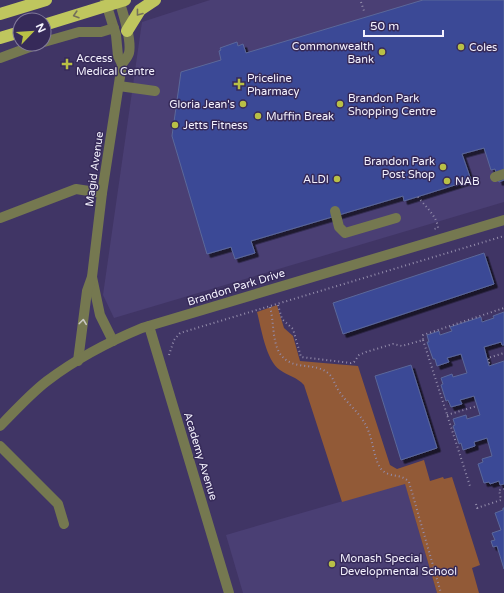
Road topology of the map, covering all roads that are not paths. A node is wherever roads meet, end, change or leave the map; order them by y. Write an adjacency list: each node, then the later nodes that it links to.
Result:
1 (46, 0): 5 (highway)
2 (156, 0): 8 (highway, one-way to 8)
3 (121, 1): 4 (highway); 8 (street, Magid Avenue)
4 (106, 3): 6 (highway, one-way to 6); 7 (street, Magid Avenue)
5 (0, 14)
6 (52, 22)
7 (114, 28): 11 (street); 14 (street, Magid Avenue)
8 (127, 31): 14 (street, Magid Avenue)
9 (12, 34): 10 (highway)
10 (0, 38)
11 (52, 40)
12 (16, 52): 13 (street)
13 (0, 58)
14 (122, 64): 15 (street, Magid Avenue)
15 (119, 86): 16 (street); 17 (street, Magid Avenue)
16 (155, 91)
17 (102, 193): 19 (street); 22 (street, Magid Avenue)
18 (335, 211): 20 (street)
19 (0, 218)
20 (396, 218)
21 (504, 220): 23 (street, Brandon Park Drive)
22 (92, 276): 24 (street, Magid Avenue); 25 (street, Magid Avenue, one-way to 22)
23 (149, 326): 24 (street, Brandon Park Drive); 29 (street, Academy Avenue)
24 (112, 341): 25 (street, Brandon Park Drive)
25 (78, 361): 26 (street, Brandon Park Drive)
26 (0, 426)
27 (0, 446): 28 (street)
28 (64, 524)
29 (229, 593)

